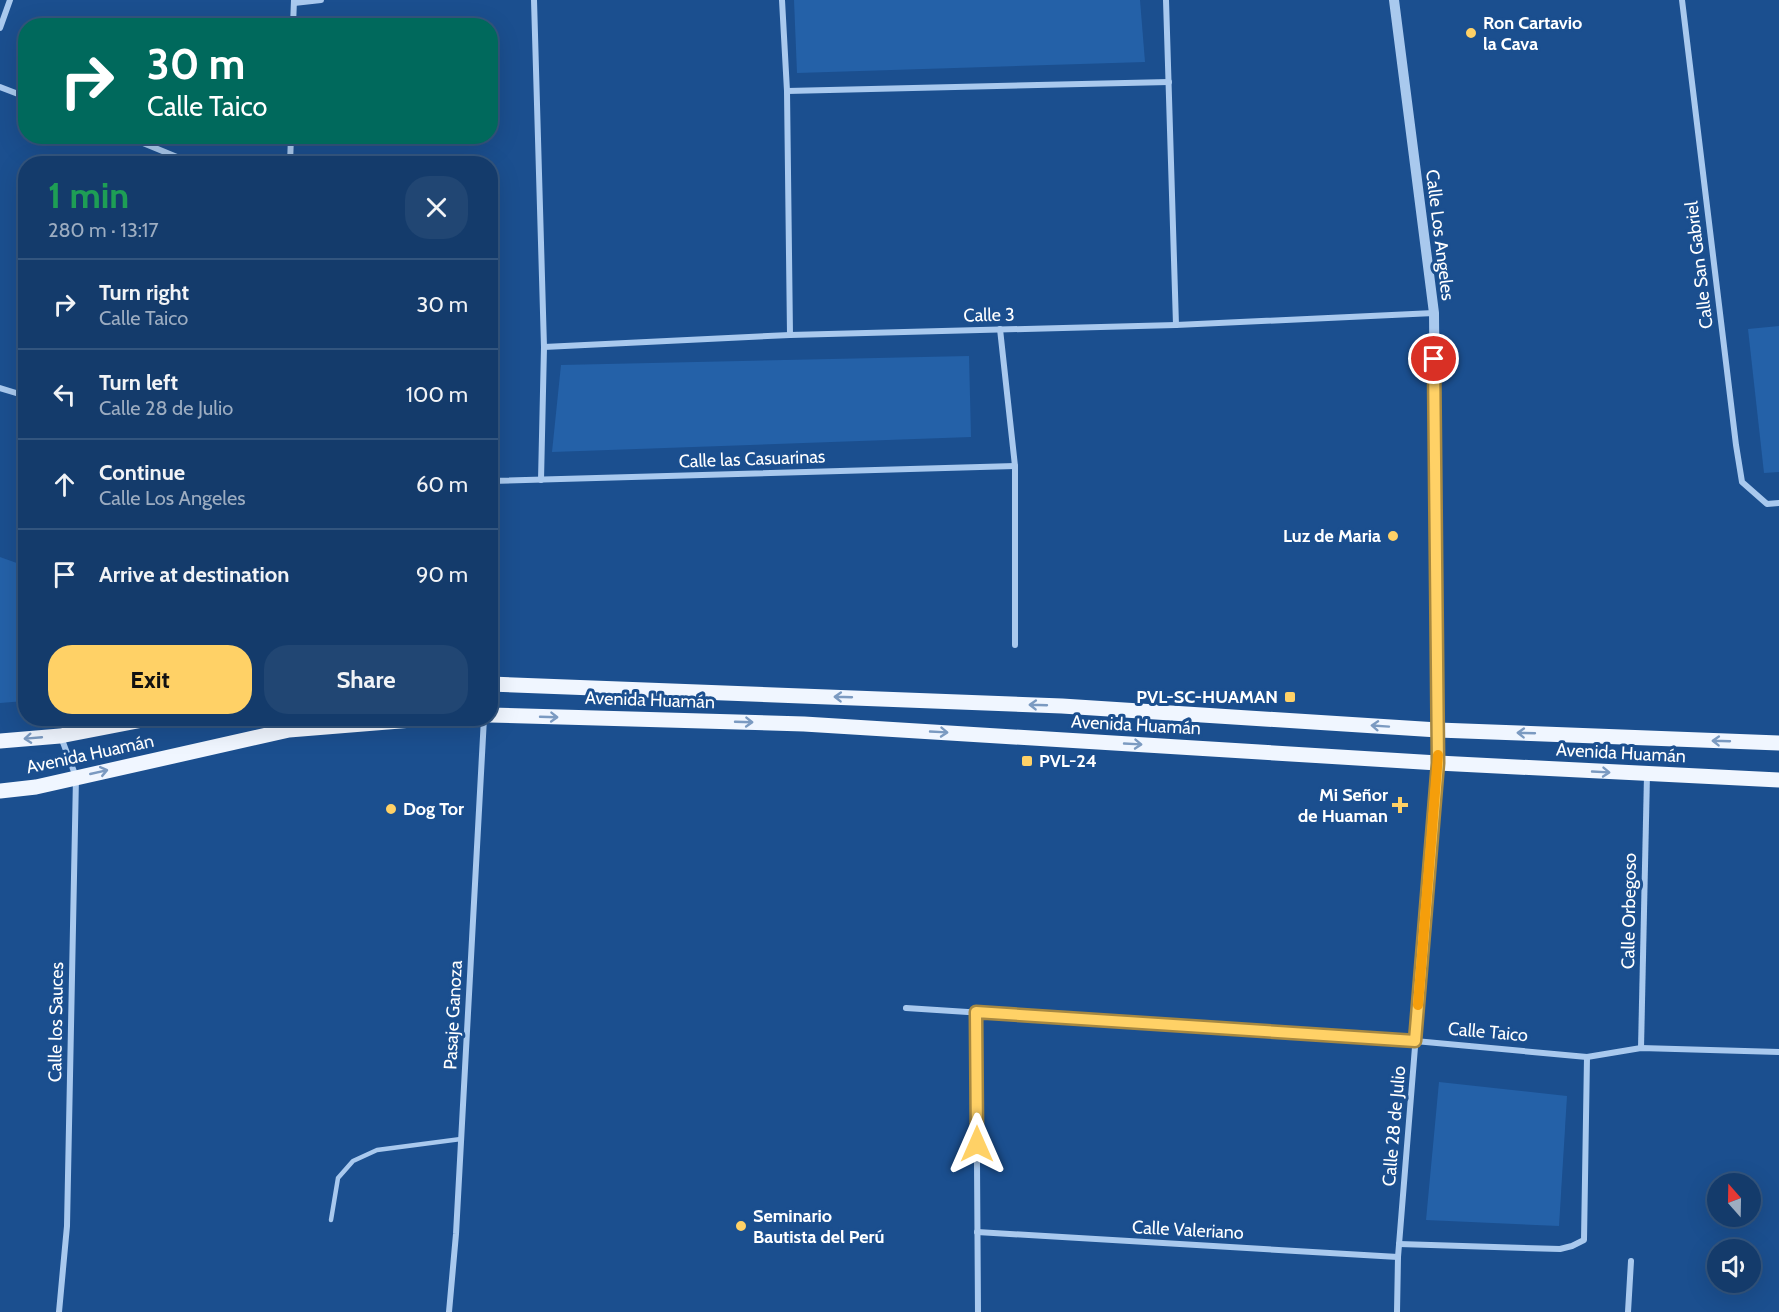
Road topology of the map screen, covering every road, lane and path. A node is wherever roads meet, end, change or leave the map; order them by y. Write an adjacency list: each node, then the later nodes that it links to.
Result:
1 (10, 0): 10 (street)
2 (321, 0): 8 (street)
3 (534, 0): 21 (street)
4 (782, 0): 13 (street)
5 (1166, 0): 11 (street)
6 (1394, 0): 17 (street, Calle Los Angeles)
7 (1682, 0): 27 (street, Calle San Gabriel)
8 (294, 2): 9 (street)
9 (293, 18)
10 (0, 28)
11 (1169, 82): 13 (street); 18 (street)
12 (0, 87): 14 (street)
13 (787, 91): 20 (street)
14 (18, 94)
15 (145, 144): 16 (street)
16 (175, 156)
17 (1434, 312): 18 (street, Calle 3); 34 (street, Calle Los Angeles)
18 (1176, 325): 19 (street, Calle 3)
19 (1000, 329): 20 (street, Calle 3); 24 (street)
20 (790, 335): 21 (street, Calle 3)
21 (544, 347): 25 (street)
22 (0, 388): 23 (street)
23 (18, 394)
24 (1015, 466): 25 (street, Calle las Casuarinas); 28 (street)
25 (541, 480): 26 (street, Calle las Casuarinas)
26 (498, 482)
27 (1779, 503)
28 (1015, 645)
29 (498, 684): 34 (main road, Avenida Huamán, one-way to 29)
30 (498, 715): 38 (main road, Avenida Huamán, one-way to 38)
31 (112, 726): 35 (main road, Avenida Huamán)
32 (282, 726): 40 (main road, Avenida Huamán, one-way to 32)
33 (484, 726): 49 (street, Pasaje Ganoza)
34 (1438, 730): 37 (main road, Avenida Huamán, one-way to 34); 38 (street, Calle Los Angeles)
35 (60, 736): 36 (main road, Avenida Huamán, one-way to 36); 40 (street, Calle los Sauces)
36 (0, 741)
37 (1779, 743)
38 (1438, 763): 39 (main road, Avenida Huamán, one-way to 39); 45 (street, Calle 28 de Julio)
39 (1647, 774): 41 (main road, Avenida Huamán); 46 (street, Calle Orbegoso)
40 (76, 777): 42 (main road, Avenida Huamán); 55 (street, Calle los Sauces)
41 (1779, 780)
42 (0, 791)
43 (906, 1008): 44 (street, Calle Taico)
44 (976, 1012): 45 (street, Calle Taico); 51 (street)
45 (1415, 1041): 48 (street, Calle Taico); 52 (street, Calle 28 de Julio)
46 (1641, 1048): 47 (street, Calle Taico); 48 (street, Calle Taico)
47 (1779, 1052)
48 (1587, 1057): 52 (street)
49 (461, 1139): 50 (lane); 56 (street, Pasaje Ganoza)
50 (330, 1220)
51 (977, 1232): 53 (street, Calle Valeriano); 57 (street)
52 (1399, 1244): 53 (street, Calle 28 de Julio)
53 (1398, 1257): 58 (street, Calle 28 de Julio)
54 (1631, 1261): 59 (street)
55 (59, 1312)
56 (449, 1312)
57 (978, 1312)
58 (1397, 1312)
59 (1628, 1312)

